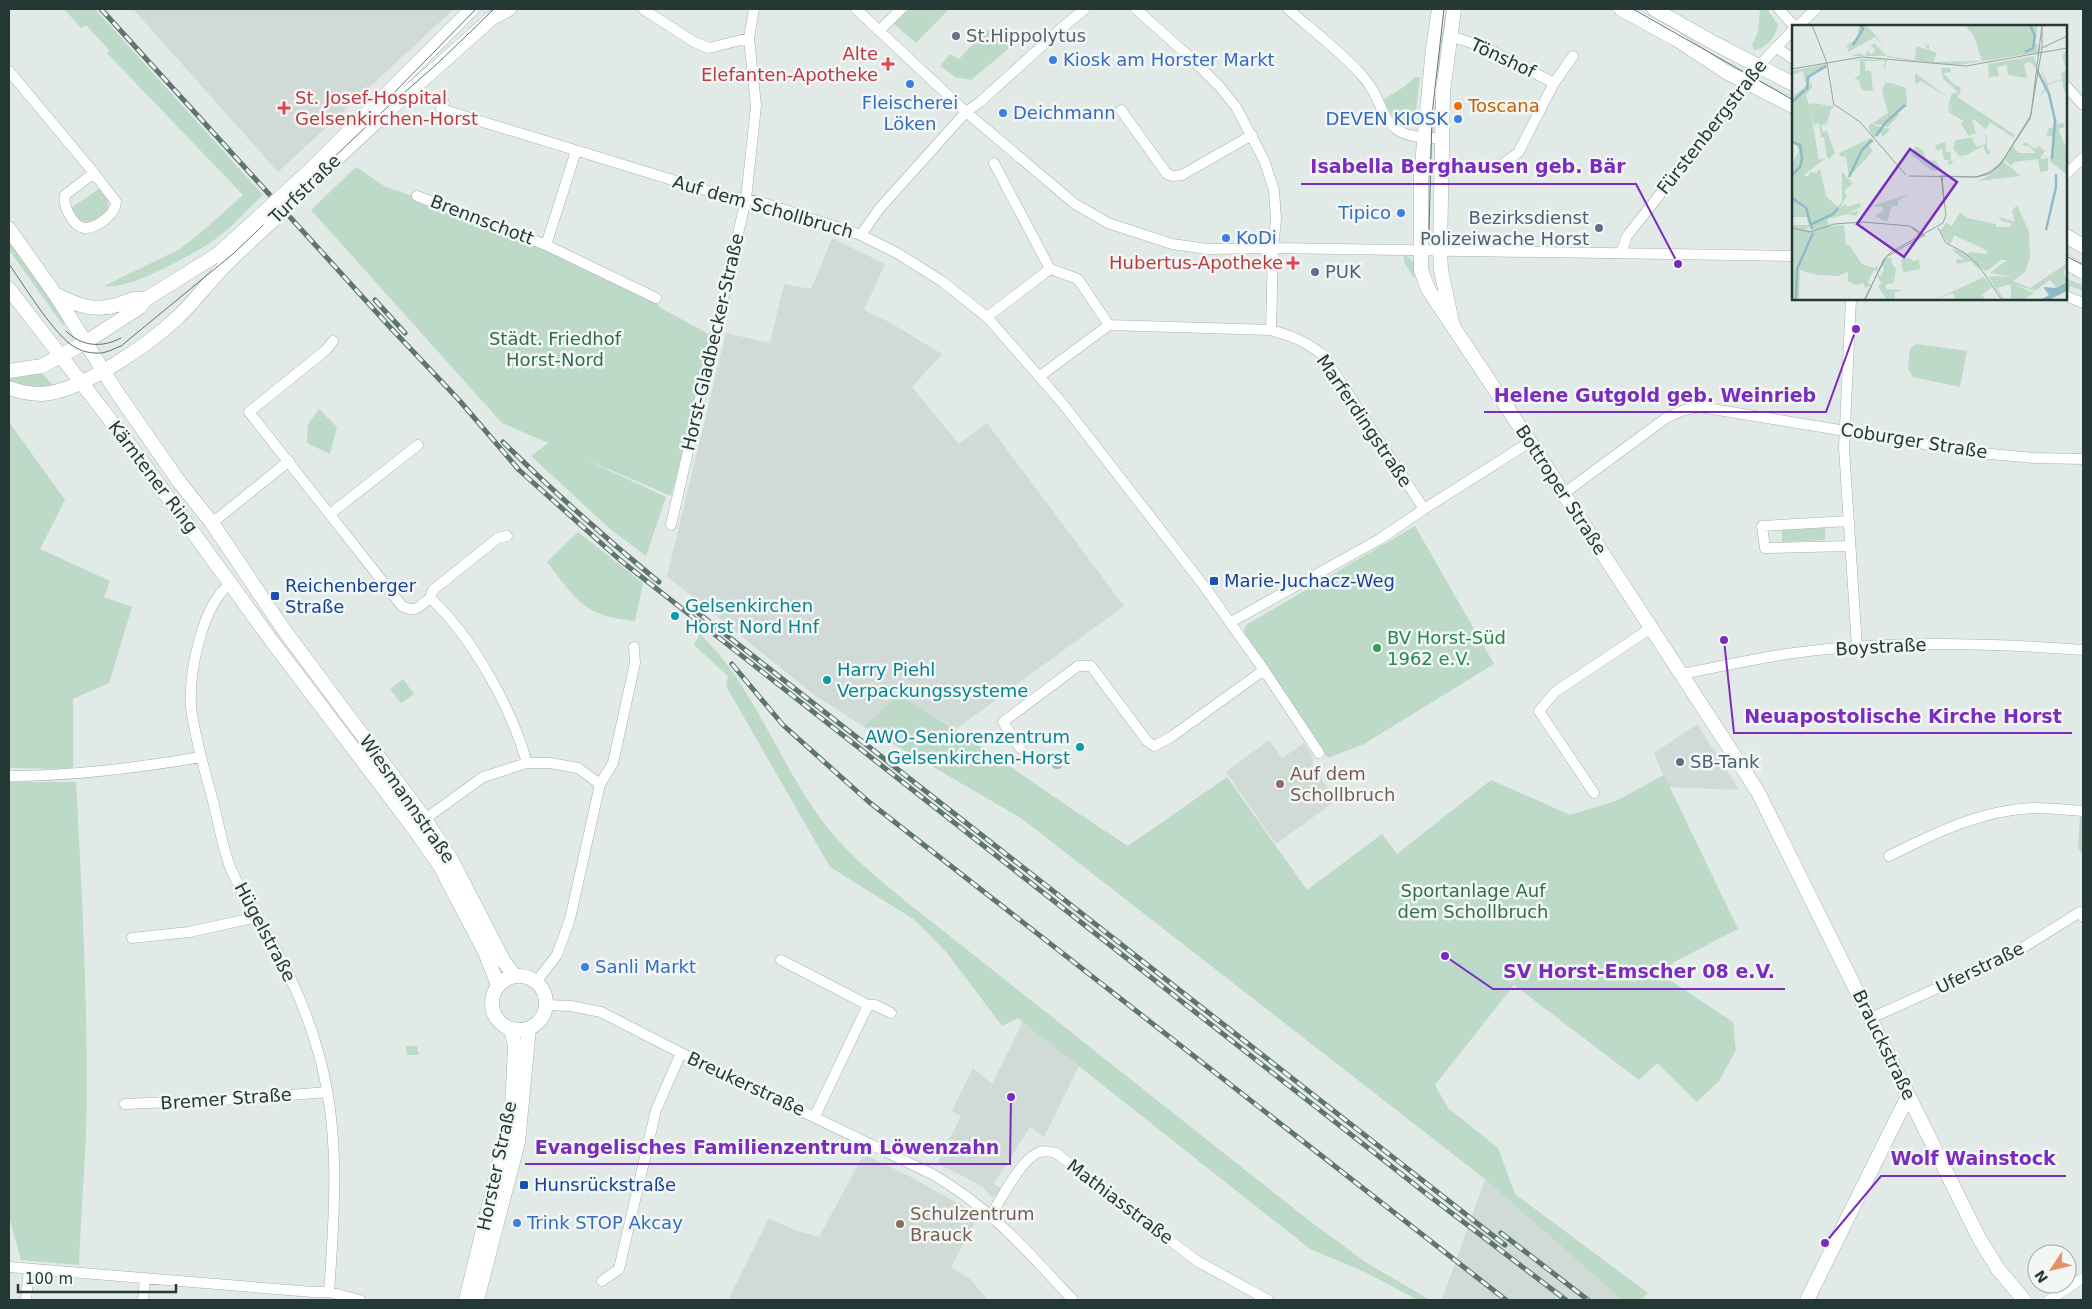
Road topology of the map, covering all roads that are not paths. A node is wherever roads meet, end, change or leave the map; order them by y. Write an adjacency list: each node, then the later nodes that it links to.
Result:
1 (472, 9): 32 (main road, Turfstraße)
2 (509, 9): 32 (main road, Turfstraße)
3 (643, 9): 21 (street)
4 (754, 9): 21 (street, Horst-Gladbecker-Straße)
5 (856, 9): 18 (street)
6 (901, 9): 18 (street)
7 (1085, 9): 36 (street)
8 (1136, 9): 37 (street)
9 (1288, 9): 39 (street)
10 (1439, 9): 39 (main road, Bottroper Straße)
11 (1454, 9): 20 (main road, Bottroper Straße)
12 (1621, 9): 27 (main road)
13 (1654, 9): 25 (main road)
14 (1779, 9): 16 (street)
15 (1816, 9): 17 (street)
16 (1795, 25)
17 (1797, 25)
18 (879, 31): 36 (street)
19 (1792, 31): 22 (street, Fürstenbergstraße)
20 (1450, 36): 29 (street, Tönshof); 38 (main road, Bottroper Straße)
21 (749, 38): 47 (street, Horst-Gladbecker-Straße)
22 (1776, 47): 24 (street); 25 (street, Fürstenbergstraße)
23 (1572, 56): 29 (street, Tönshof)
24 (1792, 58)
25 (1759, 65): 27 (street, Fürstenbergstraße); 28 (main road)
26 (9, 71): 44 (street)
27 (1746, 82): 33 (main road); 57 (street, Fürstenbergstraße)
28 (1792, 83)
29 (1554, 84): 43 (street, Tönshof)
30 (2067, 87): 34 (street)
31 (444, 103): 40 (street, Auf dem Schollbruch)
32 (387, 104): 48 (main road, Turfstraße, bridge)
33 (1792, 105)
34 (2083, 105)
35 (1121, 110): 37 (street)
36 (966, 112): 50 (street); 54 (street)
37 (1252, 135): 54 (street)
38 (1442, 138): 39 (street); 56 (main road, Bottroper Straße)
39 (1424, 139): 55 (main road, Bottroper Straße)
40 (576, 151): 47 (street, Auf dem Schollbruch); 52 (street, Brennschott)
41 (2083, 158): 45 (street)
42 (994, 163): 60 (street)
43 (1504, 163)
44 (94, 173): 44 (street)
45 (2067, 173)
46 (418, 196): 52 (street, Brennschott)
47 (746, 199): 50 (street, Auf dem Schollbruch); 91 (street, Horst-Gladbecker-Straße)
48 (266, 219): 66 (main road, Turfstraße); 77 (main road, Turfstraße)
49 (9, 229): 63 (main road, Kärntener Ring)
50 (861, 235): 69 (street, Auf dem Schollbruch)
51 (2067, 237): 53 (main road)
52 (546, 245): 65 (street, Brennschott)
53 (2083, 246)
54 (1273, 248): 55 (street); 72 (street)
55 (1421, 250): 56 (street); 71 (main road, Bottroper Straße)
56 (1440, 251): 57 (street); 71 (main road, Bottroper Straße)
57 (1621, 253): 58 (street)
58 (1792, 256)
59 (2067, 263): 61 (main road)
60 (1050, 268): 69 (street); 70 (street)
61 (2083, 272)
62 (9, 289): 75 (main road, Kärntener Ring)
63 (55, 294): 66 (main road); 74 (main road, Kärntener Ring)
64 (2067, 296): 68 (street)
65 (656, 298)
66 (146, 299): 74 (main road, Turfstraße)
67 (1851, 300): 81 (street)
68 (2083, 303)
69 (987, 317): 78 (street, Auf dem Schollbruch)
70 (1110, 325): 72 (street, Marferdingstraße); 78 (street)
71 (1453, 328): 82 (main road, Bottroper Straße)
72 (1271, 330): 87 (street, Marferdingstraße)
73 (333, 341): 85 (street)
74 (86, 342): 75 (main road); 77 (main road, Kärntener Ring)
75 (60, 356): 76 (main road); 79 (main road, Kärntener Ring)
76 (9, 370)
77 (103, 371): 79 (main road); 90 (main road, Kärntener Ring)
78 (1040, 376): 97 (street, Auf dem Schollbruch)
79 (81, 382): 80 (main road); 95 (main road, Kärntener Ring)
80 (9, 388)
81 (1844, 429): 84 (street, Coburger Straße); 86 (street, Coburger Straße); 89 (street)
82 (1530, 442): 86 (main road, Bottroper Straße); 87 (street)
83 (418, 445): 88 (street)
84 (2083, 458)
85 (289, 461): 88 (street); 90 (street)
86 (1563, 494): 98 (main road, Bottroper Straße)
87 (1424, 509): 97 (street)
88 (330, 514): 96 (street)
89 (1849, 521): 93 (street); 93 (street)
90 (212, 523): 94 (main road, Kärntener Ring)
91 (671, 525)
92 (507, 536): 96 (street)
93 (1850, 546): 101 (street)
94 (240, 561): 95 (street); 99 (main road, Kärntener Ring)
95 (227, 578): 100 (main road, Kärntener Ring); 108 (street, Hügelstraße)
96 (430, 598): 109 (street)
97 (1231, 622): 104 (street, Auf dem Schollbruch)
98 (1651, 628): 105 (main road, Bottroper Straße); 113 (street)
99 (284, 630): 115 (main road, Wiesmannstraße)
100 (271, 640): 123 (main road, Wiesmannstraße)
101 (1857, 647): 103 (street, Boystraße); 105 (street, Boystraße)
102 (634, 648): 111 (street)
103 (2083, 650)
104 (1264, 670): 106 (street); 107 (street, Auf dem Schollbruch)
105 (1681, 674): 112 (main road, Bottroper Straße)
106 (1020, 748)
107 (1319, 753)
108 (201, 757): 110 (street); 118 (street, Hügelstraße)
109 (527, 763): 111 (street); 115 (street)
110 (9, 776)
111 (600, 784): 122 (street)
112 (1753, 784): 127 (main road, Brauckstraße)
113 (1594, 794)
114 (2083, 811): 116 (street)
115 (425, 820): 121 (main road, Wiesmannstraße)
116 (1890, 856)
117 (2082, 913): 127 (street, Uferstraße)
118 (258, 917): 119 (street); 131 (street, Hügelstraße)
119 (132, 938)
120 (781, 960): 124 (street)
121 (515, 976): 122 (main road); 123 (main road)
122 (536, 982): 125 (main road)
123 (498, 985): 129 (main road)
124 (868, 1004): 126 (street); 134 (street)
125 (546, 1005): 128 (main road); 130 (street, Breukerstraße)
126 (891, 1013)
127 (1871, 1018): 132 (main road, Brauckstraße)
128 (529, 1028): 129 (main road); 147 (main road, Horster Straße)
129 (511, 1030): 146 (main road, Horster Straße)
130 (682, 1053): 134 (street, Breukerstraße); 140 (street)
131 (327, 1092): 133 (street, Bremer Straße); 141 (street, Hügelstraße)
132 (1908, 1096): 150 (main road); 151 (main road, Brauckstraße)
133 (125, 1104)
134 (815, 1116): 135 (street, Breukerstraße)
135 (991, 1215): 148 (street, Breukerstraße); 149 (street, Mathiasstraße)
136 (9, 1267): 137 (street)
137 (29, 1269): 138 (street); 143 (street)
138 (145, 1278): 142 (street); 144 (street)
139 (2083, 1278): 152 (street)
140 (602, 1281)
141 (329, 1292): 142 (street); 145 (street)
142 (312, 1296)
143 (26, 1300)
144 (143, 1300)
145 (360, 1300)
146 (466, 1300)
147 (477, 1300)
148 (1074, 1300)
149 (1268, 1300)
150 (1807, 1300)
151 (2024, 1300)
152 (2049, 1300)

